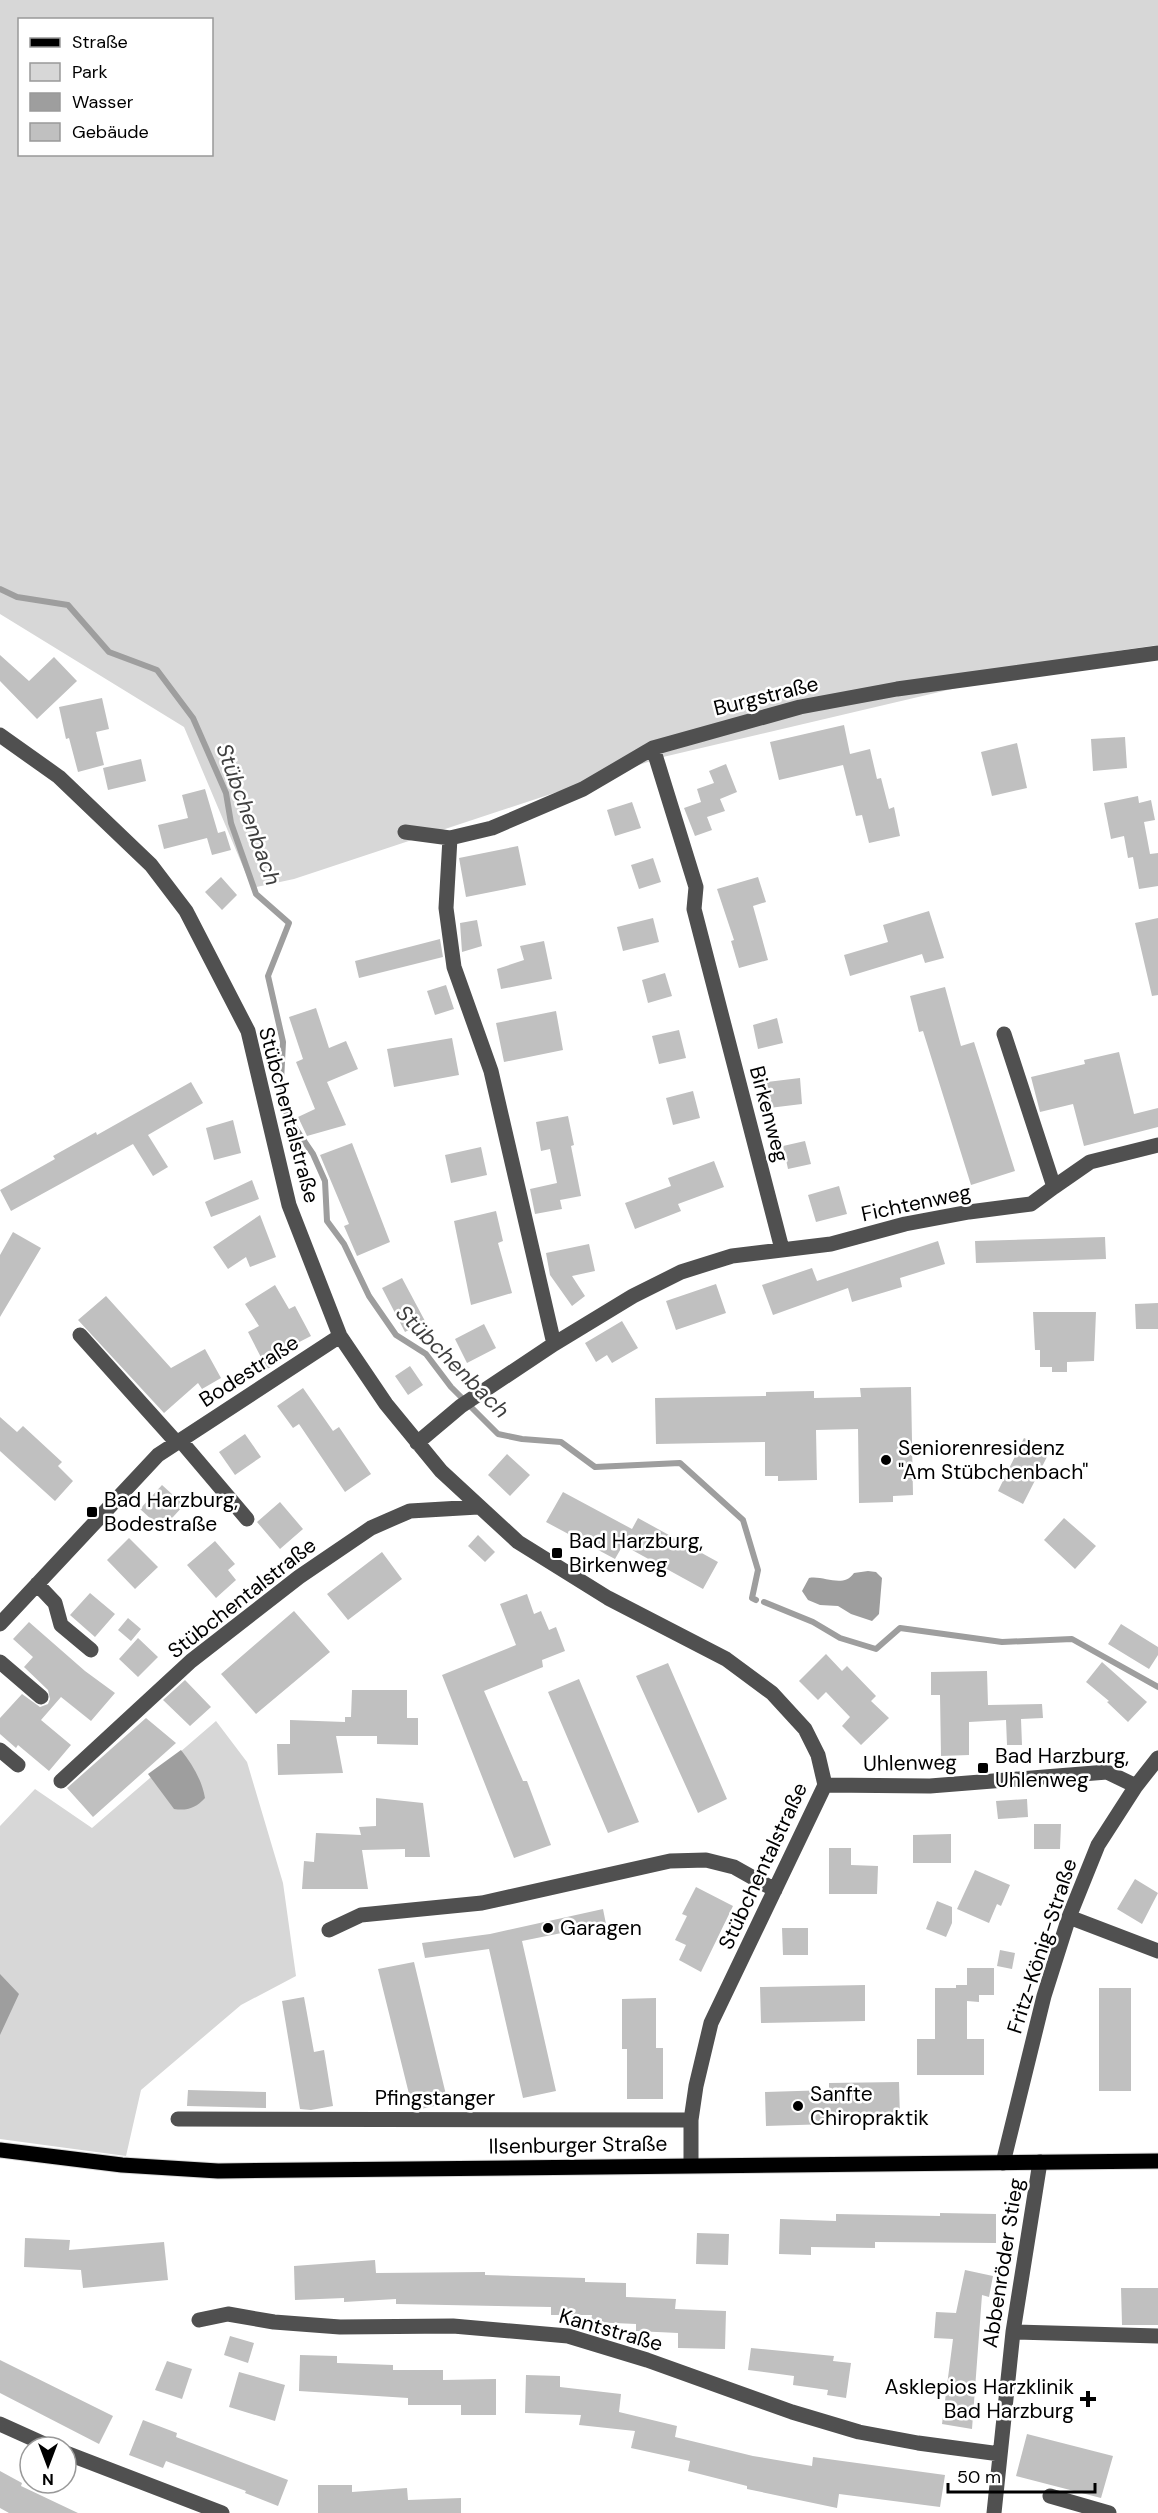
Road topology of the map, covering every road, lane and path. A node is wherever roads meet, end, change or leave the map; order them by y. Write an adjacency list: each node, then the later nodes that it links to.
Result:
1 (1158, 653): 3 (street, Burgstraße)
2 (0, 735): 11 (street, Stübchentalstraße)
3 (653, 748): 5 (street, Burgstraße); 9 (street, Birkenweg)
4 (405, 832): 5 (street, Burgstraße)
5 (450, 838): 12 (street)
6 (1004, 1034): 8 (street)
7 (1158, 1145): 8 (street, Fichtenweg)
8 (1054, 1187): 9 (street, Fichtenweg)
9 (782, 1250): 12 (street)
10 (80, 1335): 13 (street)
11 (340, 1336): 13 (street, Bodestraße); 14 (street, Stübchentalstraße)
12 (554, 1344): 14 (street)
13 (178, 1442): 16 (street); 17 (street, Bodestraße)
14 (417, 1443): 15 (street, Stübchentalstraße)
15 (478, 1507): 25 (street, Stübchentalstraße); 26 (street, Stübchentalstraße)
16 (248, 1519)
17 (37, 1584): 18 (street, Bodestraße); 19 (street)
18 (0, 1624)
19 (91, 1650)
20 (0, 1662): 21 (street)
21 (41, 1697)
22 (0, 1750): 24 (street)
23 (1158, 1758): 27 (street, Fritz-König-Straße)
24 (18, 1765)
25 (61, 1780)
26 (825, 1785): 27 (street, Uhlenweg); 28 (street, Stübchentalstraße)
27 (1136, 1786): 29 (street, Fritz-König-Straße)
28 (775, 1890): 30 (street); 33 (street, Stübchentalstraße)
29 (1069, 1917): 31 (street); 37 (street, Fritz-König-Straße)
30 (329, 1930)
31 (1158, 1951)
32 (178, 2120): 33 (street, Pfingstanger)
33 (692, 2120): 38 (street, Stübchentalstraße)
34 (0, 2150): 38 (main road, Ilsenburger Straße)
35 (1158, 2161): 36 (main road, Ilsenburger Straße)
36 (1040, 2162): 37 (main road, Ilsenburger Straße); 40 (street, Abbenröder Stieg)
37 (1003, 2163): 38 (main road, Ilsenburger Straße)
38 (691, 2164)
39 (199, 2320): 44 (street, Kantstraße)
40 (1013, 2332): 41 (street); 44 (street, Abbenröder Stieg)
41 (1158, 2336)
42 (0, 2424): 43 (street)
43 (24, 2435)
44 (1000, 2454): 48 (street, Abbenröder Stieg)
45 (78, 2458): 47 (street)
46 (1050, 2496): 49 (street)
47 (222, 2513)
48 (994, 2513)
49 (1109, 2513)

